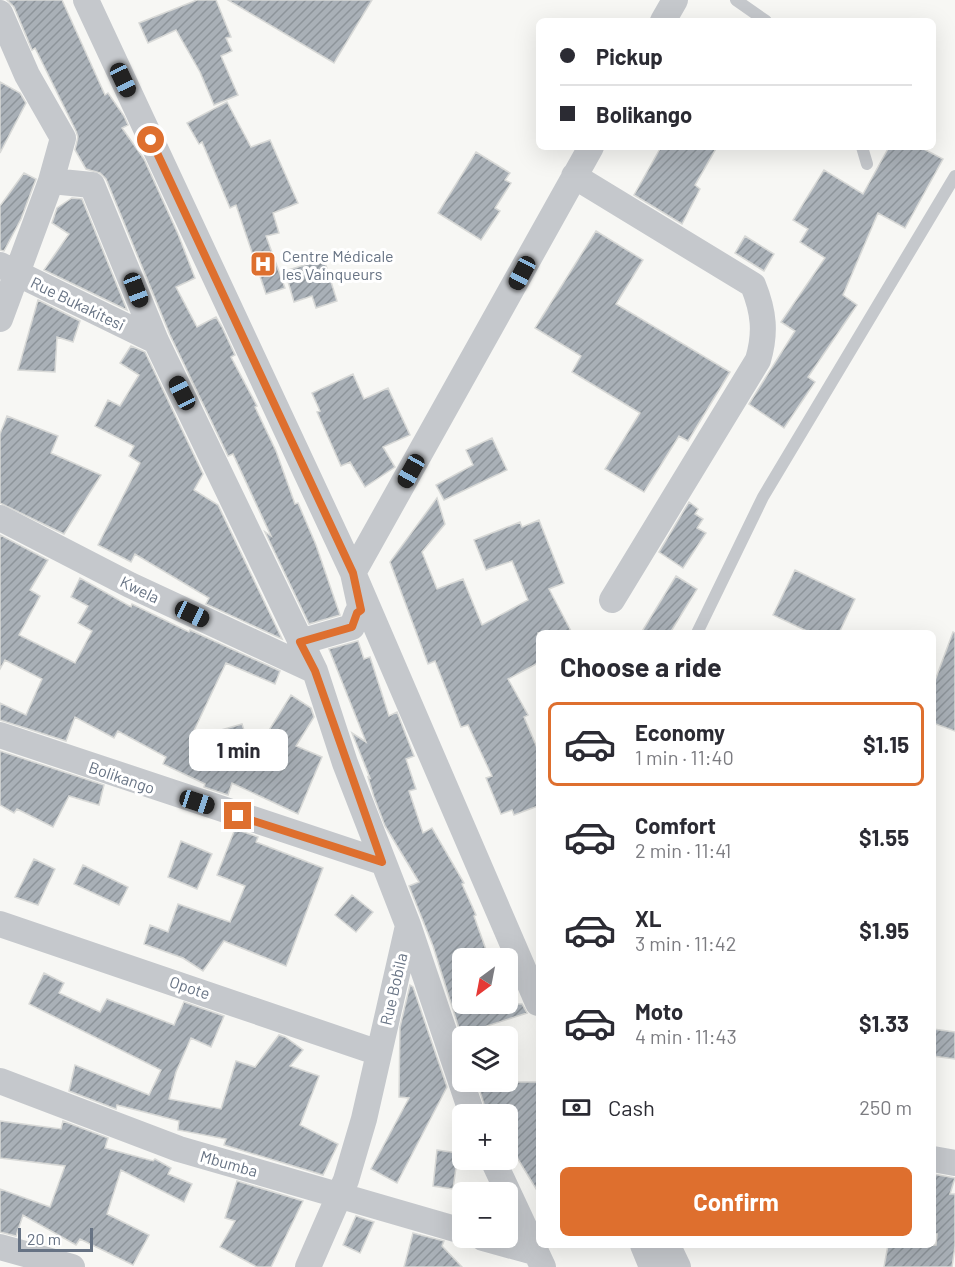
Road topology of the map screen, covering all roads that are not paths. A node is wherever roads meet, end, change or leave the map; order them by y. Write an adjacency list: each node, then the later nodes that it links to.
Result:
1 (86, 0): 19 (street)
2 (675, 0): 5 (street)
3 (736, 0): 6 (lane)
4 (0, 13): 8 (street)
5 (665, 18)
6 (762, 18)
7 (0, 61): 8 (street)
8 (27, 75): 14 (street)
9 (589, 150): 12 (street)
10 (862, 150): 11 (lane)
11 (867, 164)
12 (574, 176): 19 (street); 20 (street)
13 (955, 176): 21 (lane)
14 (51, 181): 15 (street); 17 (street)
15 (9, 269): 16 (street); 17 (street, Rue Bukakitesi)
16 (0, 319)
17 (156, 341): 22 (street)
18 (0, 518): 23 (street, Kwela)
19 (353, 573): 22 (street); 28 (street)
20 (612, 600)
21 (698, 630)
22 (300, 642): 23 (street)
23 (315, 671): 25 (street)
24 (0, 735): 25 (street, Bolikango)
25 (382, 862): 27 (street)
26 (0, 924): 29 (street, Opote)
27 (408, 925): 29 (street, Rue Bobila); 31 (street)
28 (536, 998)
29 (379, 1053): 35 (street, Rue Bobila)
30 (0, 1081): 35 (street, Mbumba)
31 (469, 1104)
32 (936, 1160): 33 (street)
33 (955, 1163)
34 (498, 1170): 41 (street)
35 (339, 1194): 36 (street, Mbumba); 43 (street, Rue Bobila)
36 (452, 1228)
37 (0, 1247): 42 (street)
38 (508, 1248): 41 (street)
39 (644, 1248): 44 (street)
40 (669, 1248): 45 (street)
41 (539, 1260)
42 (72, 1267)
43 (308, 1267)
44 (652, 1267)
45 (678, 1267)

